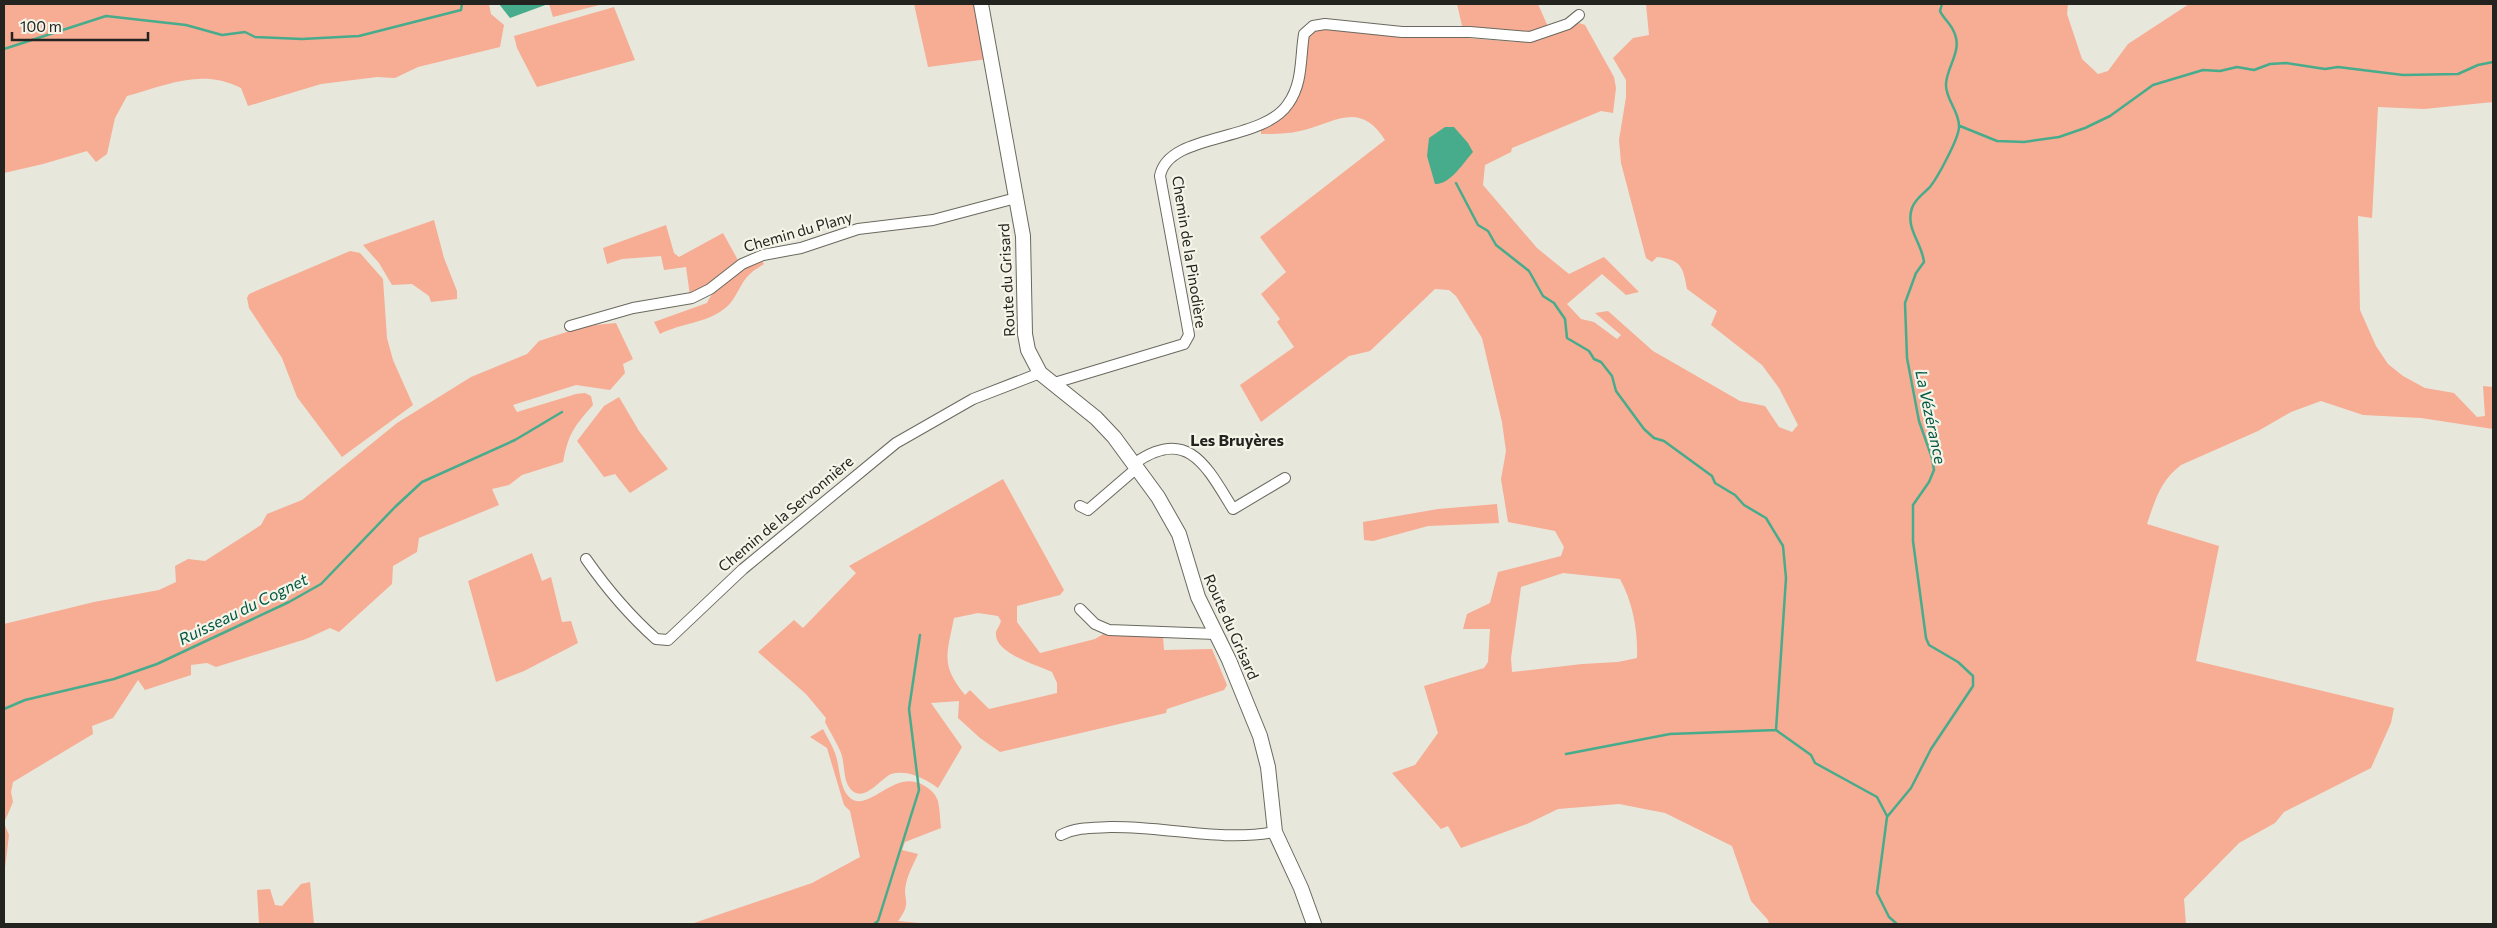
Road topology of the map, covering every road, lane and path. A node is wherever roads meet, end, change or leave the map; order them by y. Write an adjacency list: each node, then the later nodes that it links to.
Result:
1 (981, 4): 3 (street, Route du Grisard)
2 (1580, 15): 6 (street, Chemin de la Pinodière)
3 (1016, 198): 4 (street, Chemin du Plany); 5 (street, Route du Grisard)
4 (570, 326)
5 (1040, 373): 6 (street, Route du Grisard); 10 (street, Chemin de la Servonnière)
6 (1051, 384): 7 (street, Route du Grisard)
7 (1136, 465): 8 (street); 9 (street); 12 (street, Route du Grisard)
8 (1285, 478)
9 (1080, 506)
10 (586, 559)
11 (1080, 609): 12 (street)
12 (1216, 634): 13 (street, Route du Grisard)
13 (1275, 832): 14 (street); 15 (street, Route du Grisard)
14 (1061, 835)
15 (1314, 924)

